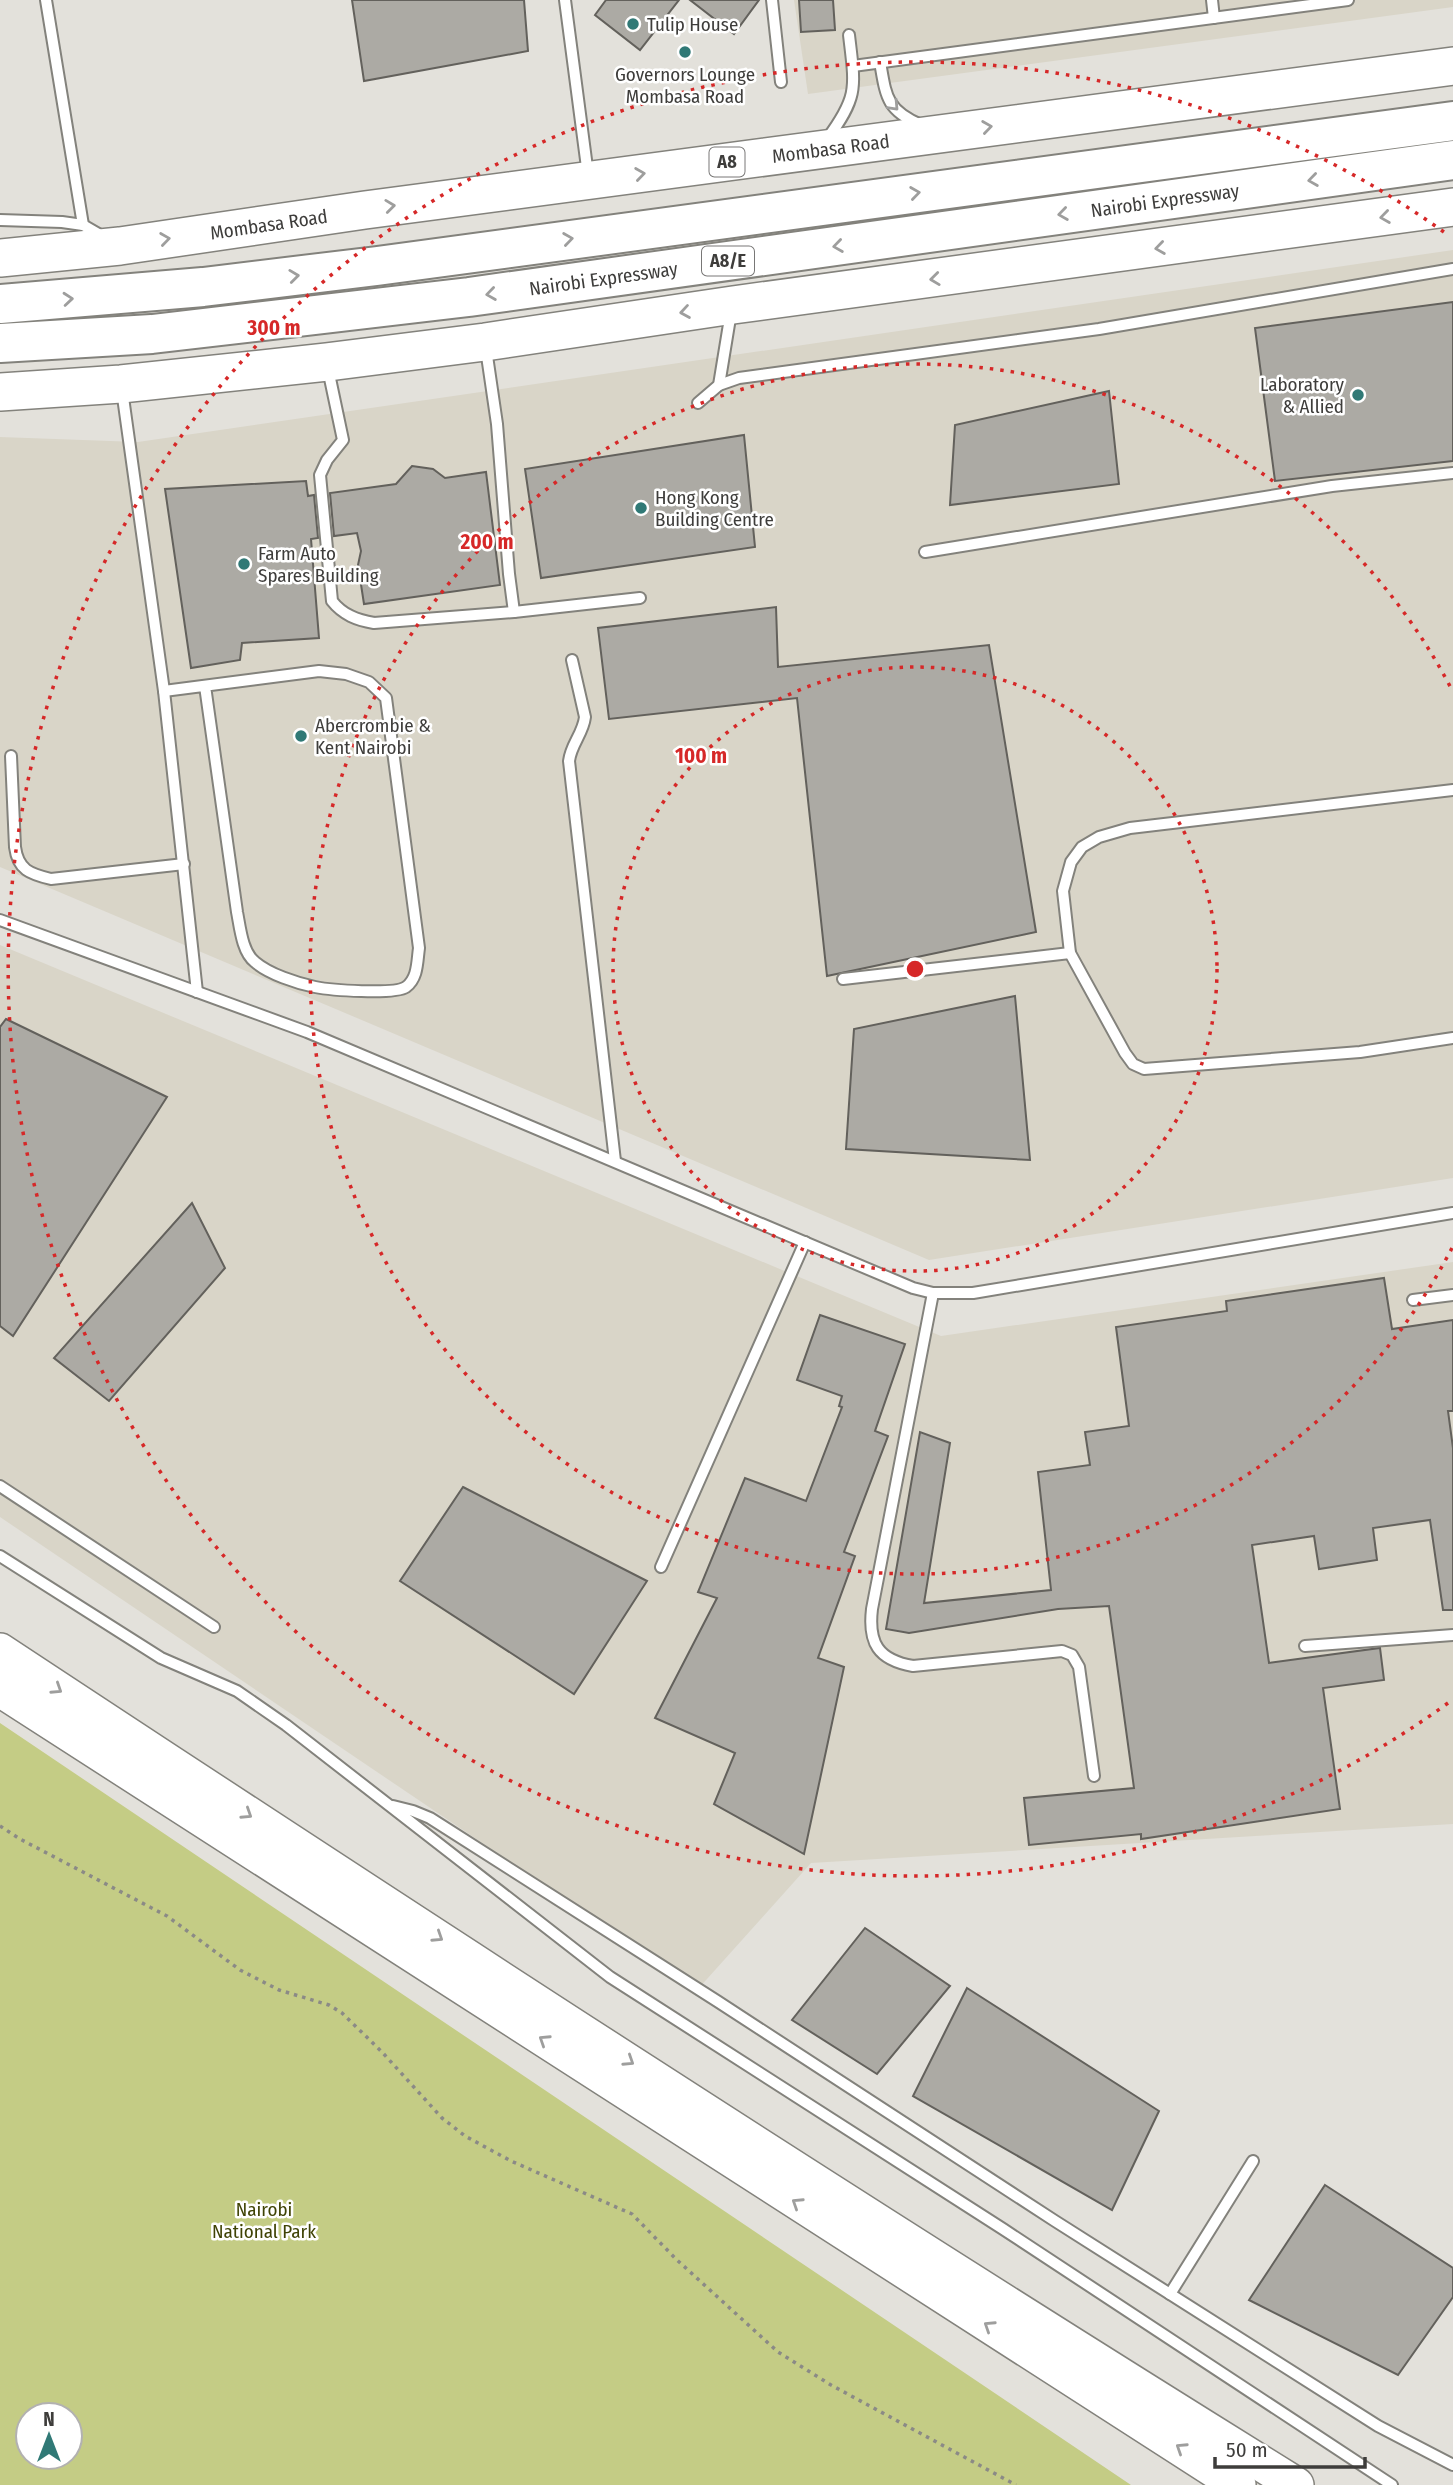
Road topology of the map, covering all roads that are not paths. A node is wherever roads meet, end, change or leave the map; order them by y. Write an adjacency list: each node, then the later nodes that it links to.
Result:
1 (46, 0): 19 (lane)
2 (565, 0): 16 (lane)
3 (772, 0): 11 (lane)
4 (1212, 0): 6 (lane)
5 (1348, 0): 6 (lane)
6 (1214, 18): 8 (lane)
7 (849, 34): 9 (lane)
8 (880, 62): 9 (lane); 13 (lane, one-way to 13)
9 (853, 66): 14 (lane)
10 (1453, 66): 13 (highway, Mombasa Road / A8, one-way to 10)
11 (781, 82)
12 (1453, 121): 23 (highway, Nairobi Expressway / A8/E, one-way to 12)
13 (933, 134): 14 (highway, Mombasa Road / A8)
14 (819, 150): 16 (highway, Mombasa Road / A8, one-way to 14)
15 (1453, 160): 26 (highway, Nairobi Expressway / A8/E, one-way to 26)
16 (589, 181): 20 (highway, Mombasa Road / A8, one-way to 16)
17 (1445, 211): 24 (highway, one-way to 24)
18 (0, 220): 19 (lane)
19 (83, 225): 20 (lane)
20 (120, 246): 21 (highway, Mombasa Road / A8)
21 (0, 258)
22 (1453, 269): 29 (lane)
23 (0, 304)
24 (733, 305): 25 (highway, one-way to 25); 29 (lane)
25 (485, 342): 27 (highway); 35 (lane)
26 (0, 343)
27 (327, 362): 28 (highway); 35 (lane)
28 (121, 384): 30 (highway); 38 (lane)
29 (719, 386): 31 (lane)
30 (0, 392)
31 (698, 403)
32 (1453, 473): 33 (lane)
33 (925, 552)
34 (640, 598): 35 (lane)
35 (514, 612)
36 (572, 660): 47 (lane)
37 (205, 686): 37 (lane); 38 (lane)
38 (164, 691): 41 (lane)
39 (11, 756): 41 (lane)
40 (1453, 790): 43 (lane)
41 (184, 864): 45 (lane)
42 (0, 921): 45 (lane)
43 (1070, 953): 44 (lane); 46 (lane)
44 (843, 979)
45 (197, 992): 47 (lane)
46 (1453, 1038)
47 (615, 1161): 49 (lane)
48 (1453, 1213): 50 (lane)
49 (805, 1242): 50 (lane); 55 (lane)
50 (933, 1293): 61 (lane)
51 (1453, 1295): 52 (lane)
52 (1413, 1300)
53 (0, 1486): 56 (lane)
54 (0, 1556): 62 (lane)
55 (661, 1567)
56 (214, 1627)
57 (1453, 1635): 58 (lane)
58 (1306, 1646)
59 (0, 1651): 67 (main road, one-way to 67)
60 (0, 1689): 66 (main road, one-way to 60)
61 (1094, 1776)
62 (390, 1805): 64 (lane); 68 (lane)
63 (1253, 2161): 64 (lane)
64 (1170, 2294): 65 (lane)
65 (1453, 2465)
66 (1238, 2485)
67 (1296, 2485)
68 (1392, 2485)

